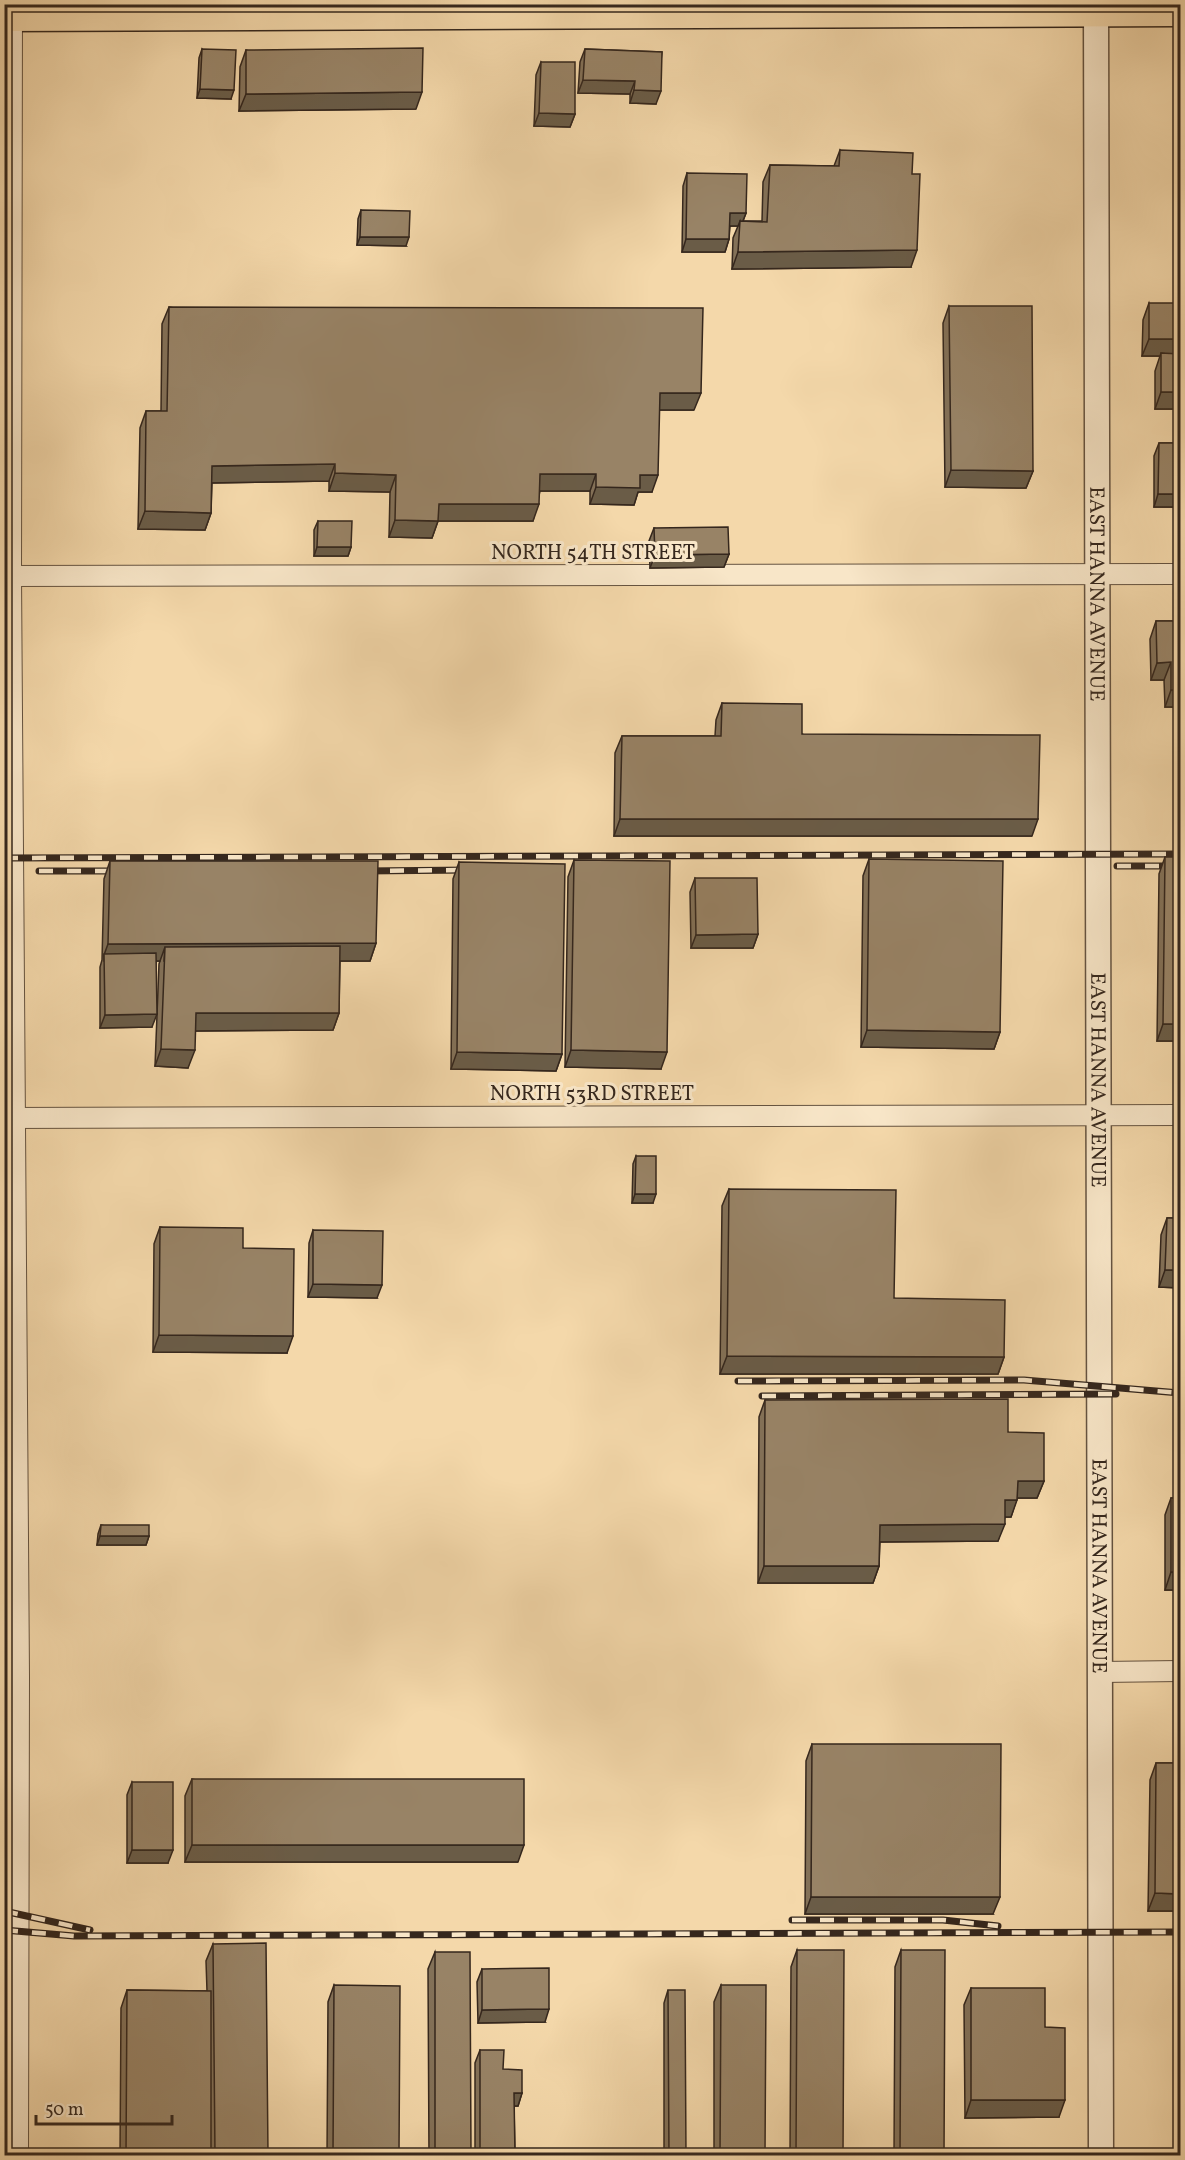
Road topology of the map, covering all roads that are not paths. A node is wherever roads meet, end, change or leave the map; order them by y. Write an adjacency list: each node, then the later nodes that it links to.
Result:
1 (1096, 8): 2 (main road); 3 (main road); 5 (street, EAST HANNA AVENUE)
2 (685, 9): 4 (main road)
3 (1180, 11)
4 (10, 12): 7 (street)
5 (1096, 574): 6 (street, NORTH 54TH STREET); 7 (street, NORTH 54TH STREET); 9 (street, EAST HANNA AVENUE)
6 (1180, 574)
7 (8, 576): 10 (street)
8 (1180, 1115): 9 (street, NORTH 53RD STREET)
9 (1098, 1116): 10 (street, NORTH 53RD STREET); 12 (street, EAST HANNA AVENUE)
10 (10, 1118): 13 (street)
11 (1180, 1671): 12 (street)
12 (1101, 1672): 14 (street, EAST HANNA AVENUE)
13 (18, 2156)
14 (1101, 2156)

